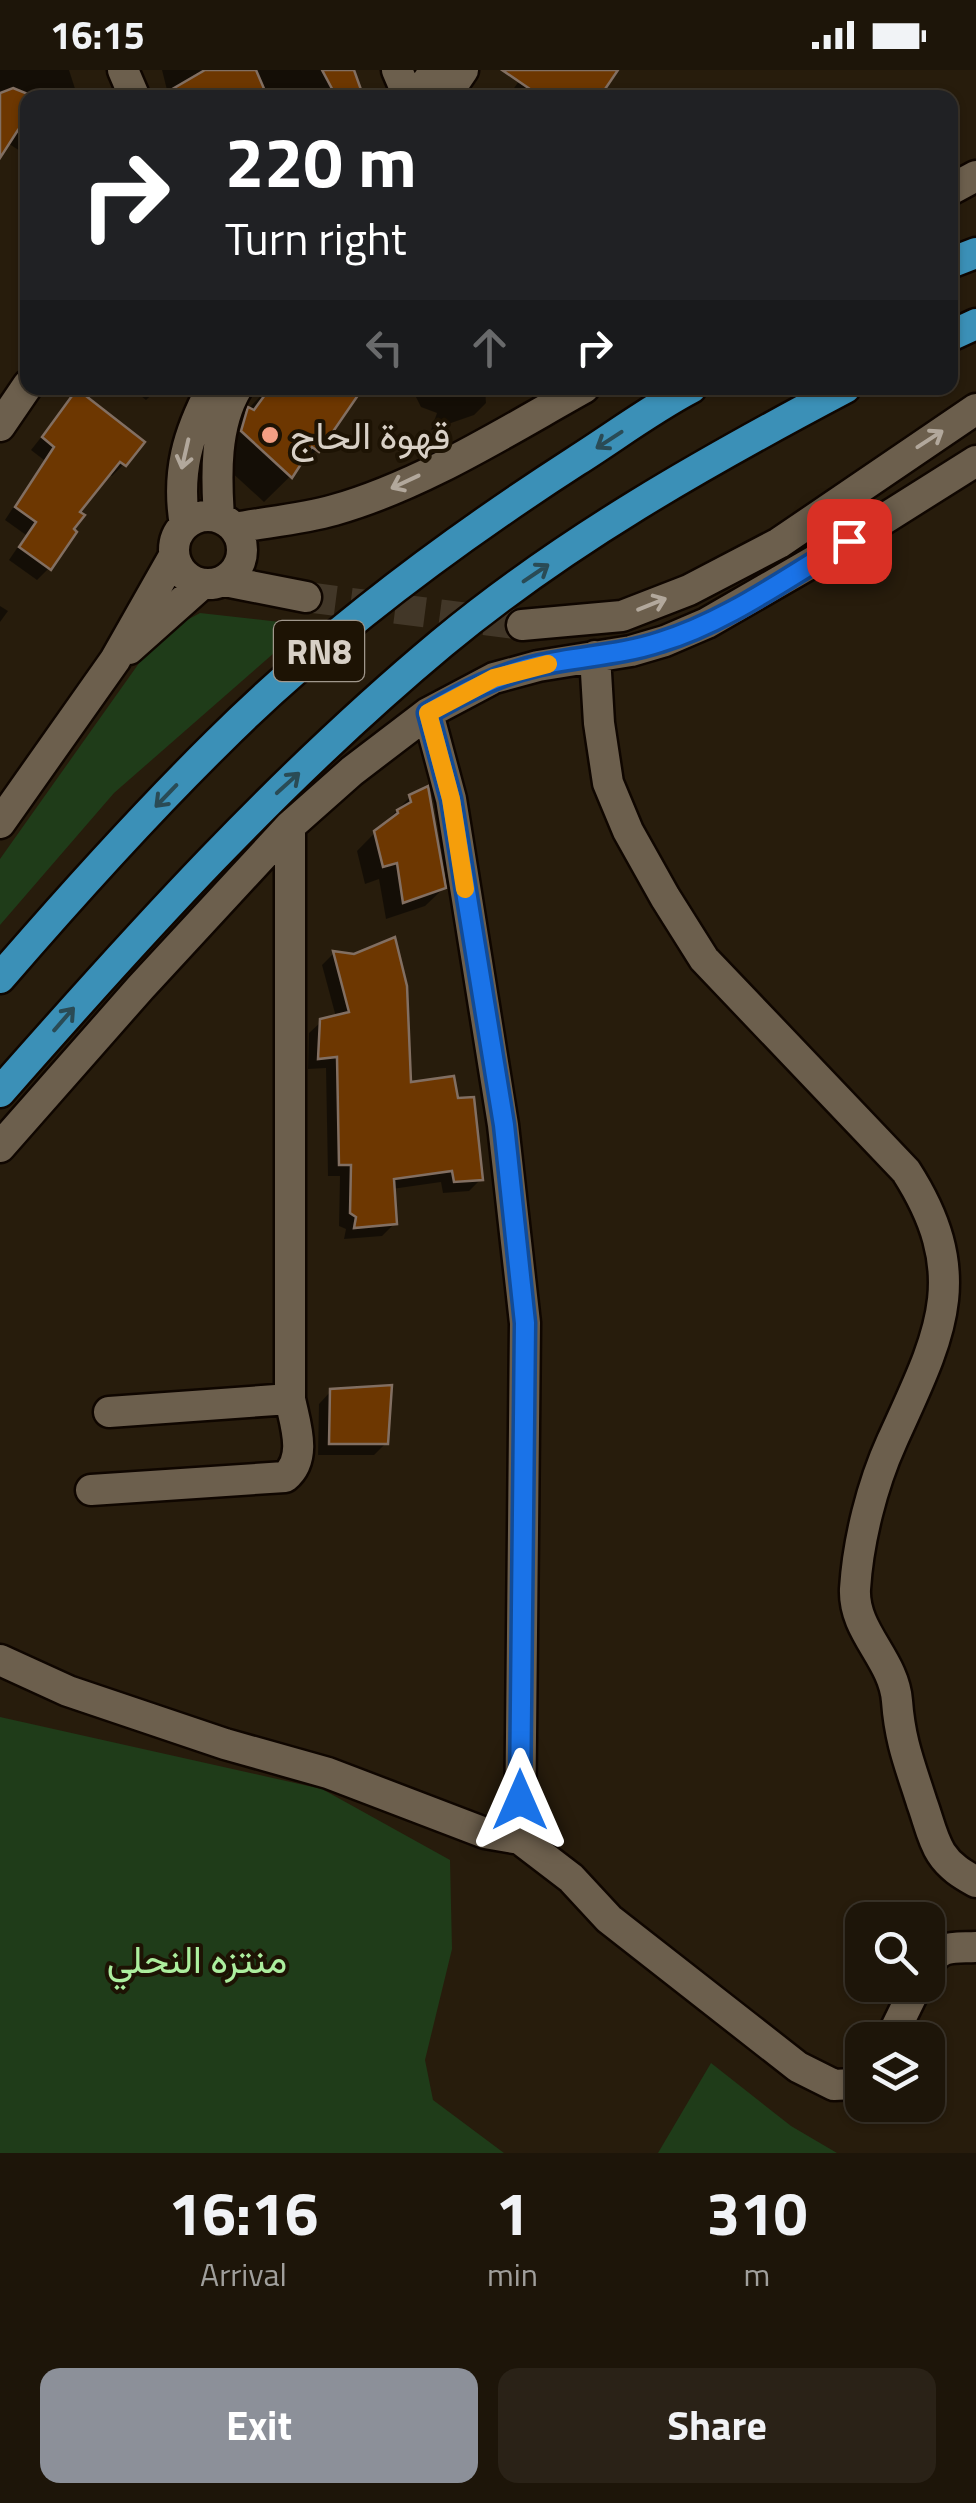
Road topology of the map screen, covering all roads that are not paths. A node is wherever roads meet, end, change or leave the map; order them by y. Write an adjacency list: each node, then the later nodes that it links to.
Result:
1 (435, 70): 2 (street)
2 (419, 90)
3 (21, 395): 10 (street)
4 (208, 395): 13 (street, one-way to 13)
5 (234, 395): 12 (street)
6 (680, 395): 23 (highway, RN8, one-way to 23)
7 (832, 395): 24 (highway, RN8, one-way to 7)
8 (538, 399): 12 (street, one-way to 12)
9 (976, 409): 17 (street, one-way to 9)
10 (0, 426)
11 (976, 461): 18 (street)
12 (227, 523): 13 (street); 15 (street)
13 (185, 525): 14 (street)
14 (174, 556): 15 (street); 19 (street)
15 (213, 583): 16 (street); 19 (street)
16 (306, 598)
17 (522, 625)
18 (595, 656): 20 (street); 31 (street)
19 (115, 660): 21 (street)
20 (428, 713): 22 (street); 30 (street)
21 (0, 823)
22 (290, 826): 25 (street); 26 (street)
23 (0, 978)
24 (0, 1092)
25 (0, 1147)
26 (290, 1399): 27 (street); 28 (street)
27 (109, 1412)
28 (91, 1490)
29 (0, 1660): 30 (street)
30 (520, 1839): 34 (street)
31 (976, 1882)
32 (976, 1947): 33 (street)
33 (945, 1948)
34 (845, 2084)

